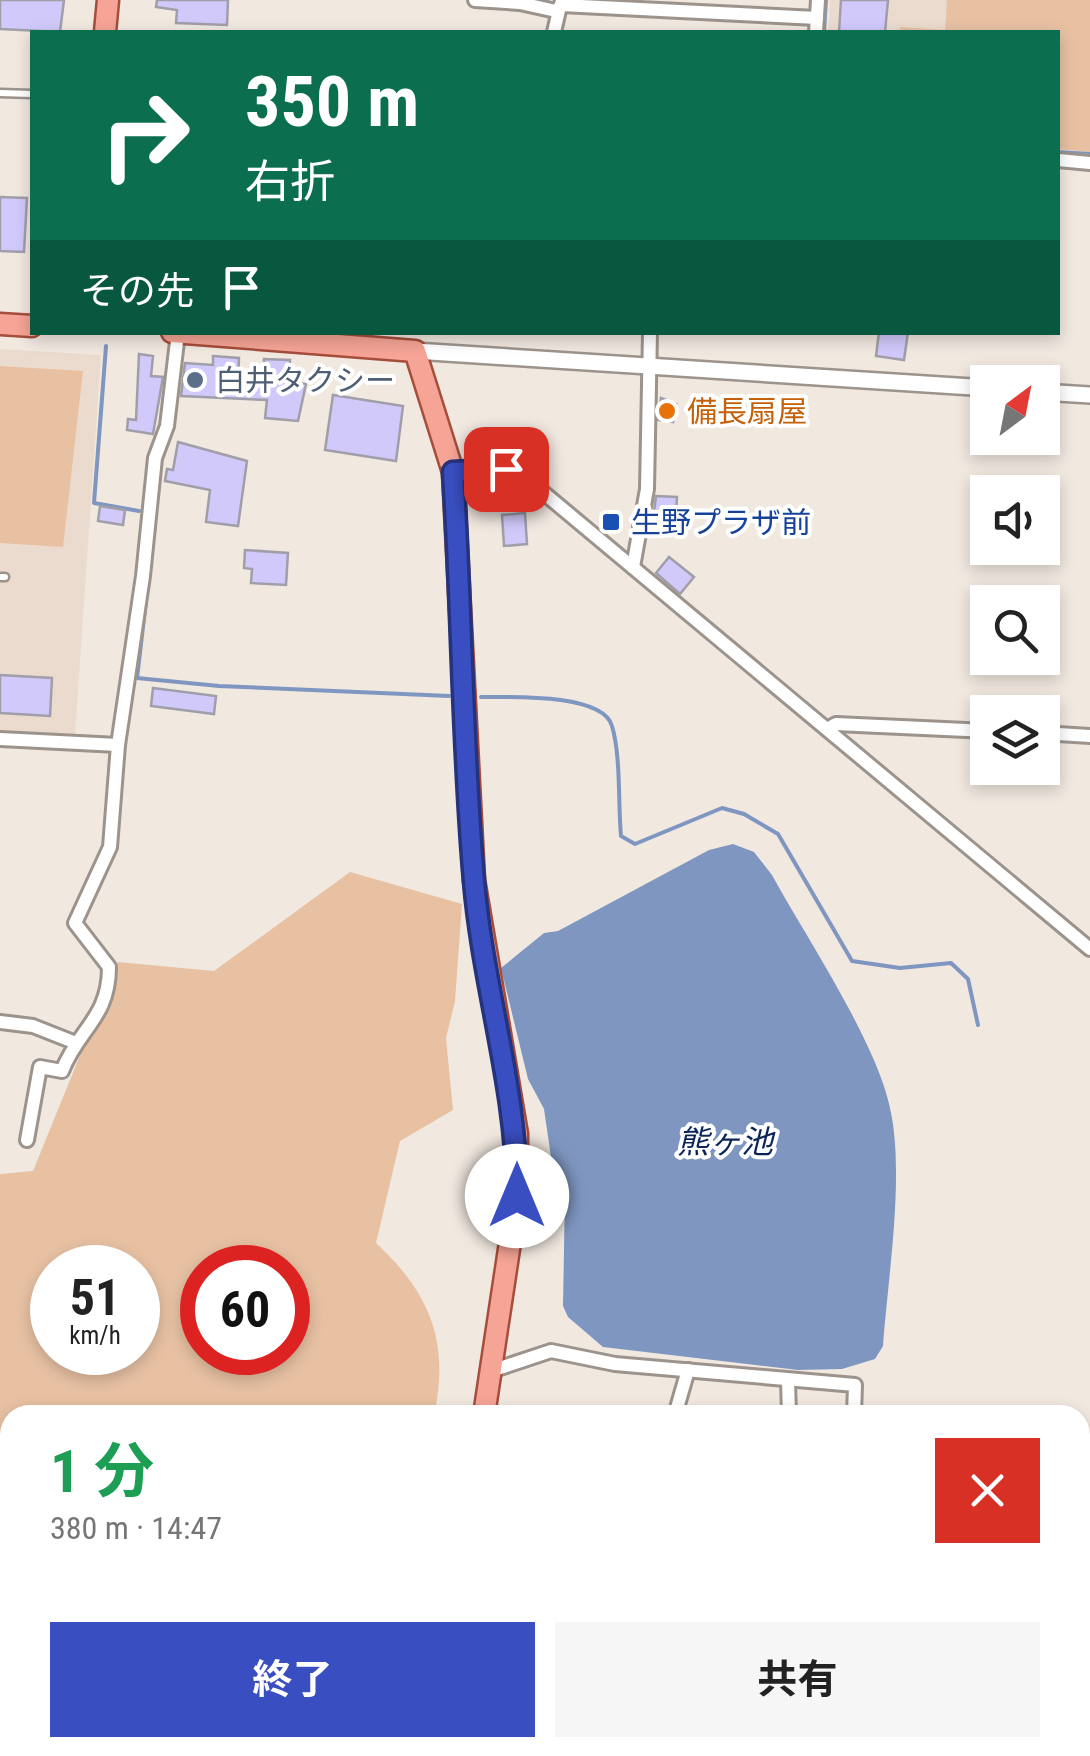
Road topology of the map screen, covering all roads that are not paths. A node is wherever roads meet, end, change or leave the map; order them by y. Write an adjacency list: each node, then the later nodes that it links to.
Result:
1 (108, 0): 6 (main road)
2 (475, 0): 4 (street)
3 (818, 0): 5 (street)
4 (560, 5): 5 (street); 7 (street)
5 (817, 25)
6 (106, 30)
7 (554, 30)
8 (0, 92): 9 (lane)
9 (30, 94)
10 (1060, 160): 11 (street)
11 (1090, 162)
12 (0, 324): 13 (main road)
13 (30, 326)
14 (175, 335): 29 (street)
15 (202, 335): 17 (main road)
16 (650, 335): 18 (street)
17 (414, 351): 18 (street); 22 (main road)
18 (651, 366): 19 (street); 23 (street)
19 (970, 387)
20 (1060, 393): 21 (street)
21 (1090, 395)
22 (453, 472): 23 (street); 35 (main road)
23 (633, 566): 24 (street)
24 (827, 729): 25 (street); 30 (street)
25 (970, 730)
26 (1060, 735): 27 (street)
27 (1090, 736)
28 (0, 740): 29 (street)
29 (118, 744): 32 (street)
30 (1090, 950)
31 (0, 1022): 32 (street)
32 (76, 1042): 33 (street)
33 (26, 1140)
34 (688, 1370): 35 (street); 36 (street); 38 (street)
35 (491, 1372): 37 (main road)
36 (788, 1381): 39 (street); 40 (street)
37 (486, 1405)
38 (679, 1405)
39 (788, 1405)
40 (854, 1405)

